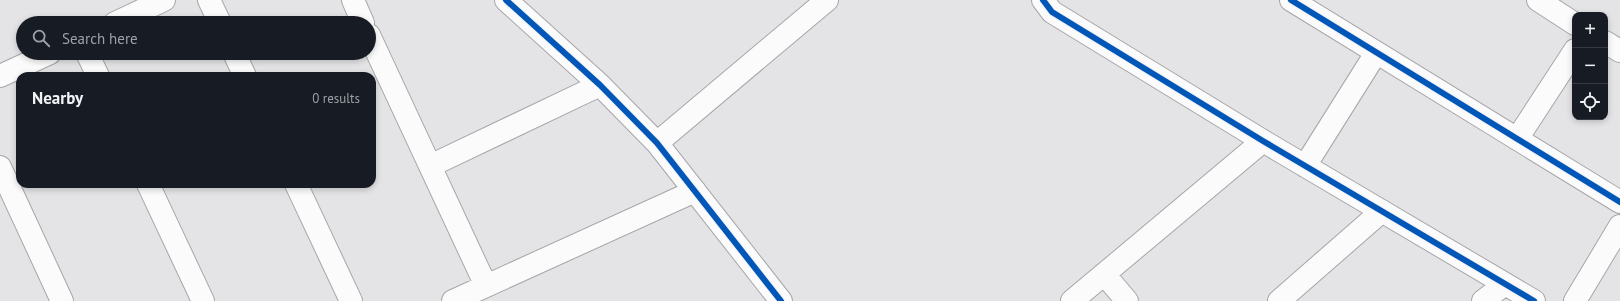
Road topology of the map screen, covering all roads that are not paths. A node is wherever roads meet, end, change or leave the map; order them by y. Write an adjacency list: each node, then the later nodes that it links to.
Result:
1 (164, 0): 9 (street)
2 (209, 0): 10 (street)
3 (353, 0): 11 (street)
4 (506, 0): 24 (street)
5 (827, 0): 27 (street)
6 (1042, 0): 26 (street)
7 (1291, 0): 16 (street)
8 (1538, 0): 12 (street)
9 (130, 16)
10 (217, 16)
11 (360, 16)
12 (1572, 22)
13 (1608, 44): 15 (street)
14 (376, 50): 28 (street)
15 (1620, 51)
16 (1376, 53): 25 (street); 29 (street)
17 (1572, 55): 25 (street)
18 (35, 60): 23 (street)
19 (90, 60): 21 (street)
20 (237, 60): 22 (street)
21 (96, 72)
22 (243, 72)
23 (0, 76)
24 (600, 85): 27 (street); 28 (street)
25 (1517, 139): 34 (street)
26 (1263, 141): 29 (street); 37 (street)
27 (657, 143): 33 (street)
28 (430, 166): 39 (street)
29 (1305, 166): 35 (street)
30 (0, 167): 40 (street)
31 (150, 188): 41 (street)
32 (298, 188): 42 (street)
33 (695, 191): 39 (street); 44 (street)
34 (1620, 202)
35 (1382, 211): 38 (street); 47 (street)
36 (1620, 226): 50 (street)
37 (1104, 274): 45 (street); 46 (street)
38 (1505, 284): 48 (street); 49 (street)
39 (486, 286): 43 (street)
40 (62, 301)
41 (203, 301)
42 (350, 301)
43 (453, 301)
44 (780, 301)
45 (1072, 301)
46 (1127, 301)
47 (1279, 301)
48 (1483, 301)
49 (1534, 301)
50 (1575, 301)

